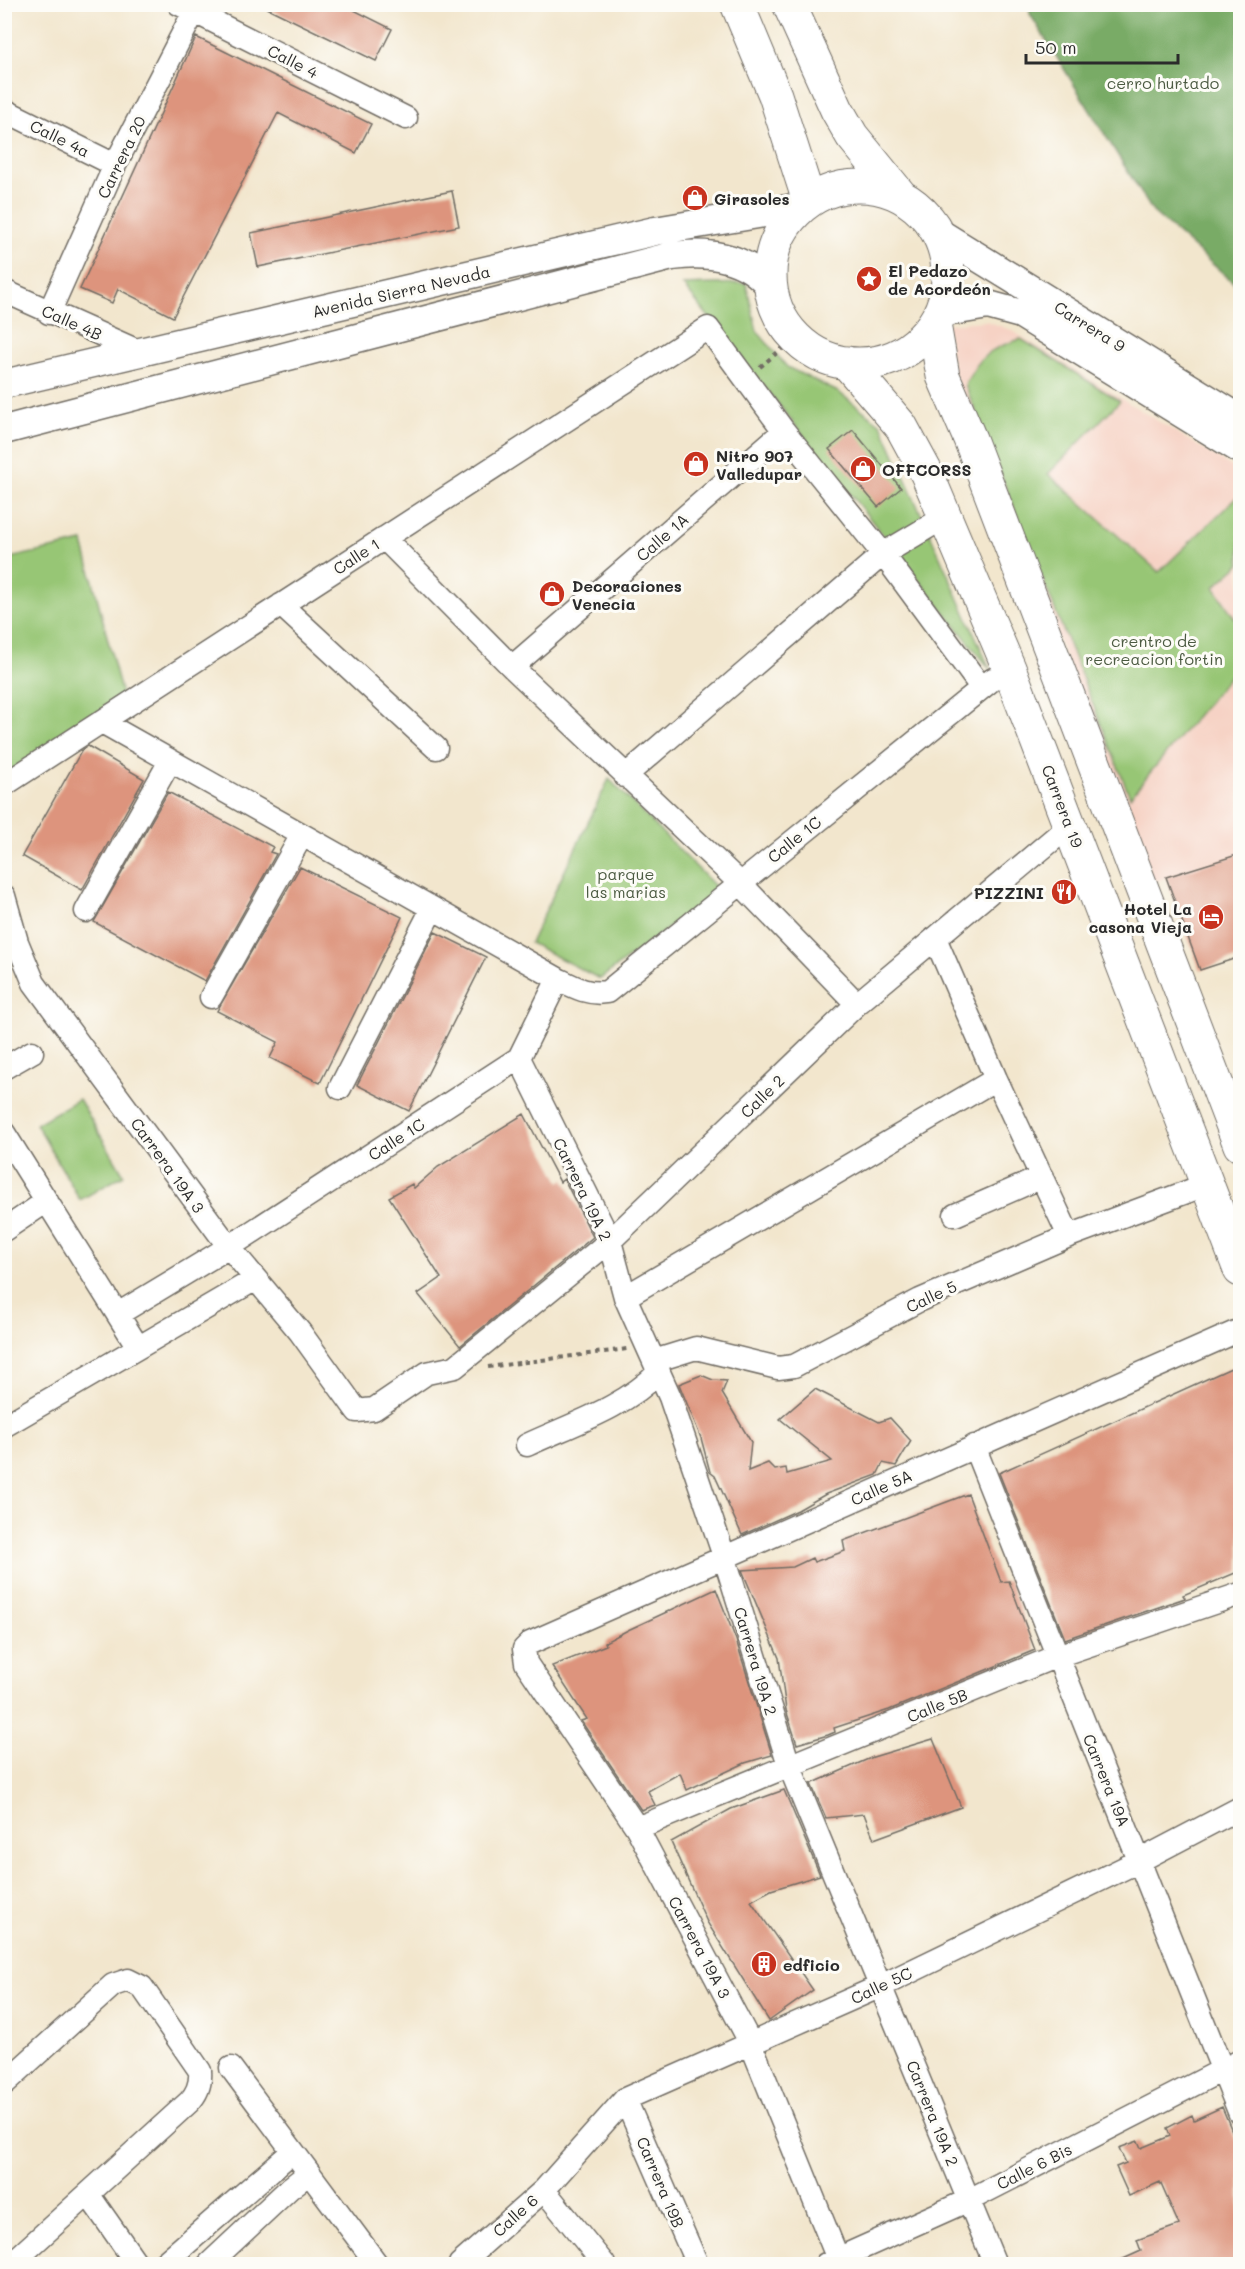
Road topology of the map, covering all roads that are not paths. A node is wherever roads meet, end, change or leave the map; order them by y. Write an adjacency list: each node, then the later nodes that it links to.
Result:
1 (737, 4): 8 (highway)
2 (789, 4): 7 (highway)
3 (191, 7): 5 (street, Calle 4); 6 (street, Carrera 20)
4 (4, 111): 6 (street, Calle 4a)
5 (406, 118)
6 (115, 165): 12 (street, Carrera 20)
7 (900, 195): 8 (highway); 9 (highway)
8 (805, 204): 10 (highway); 14 (main road, Avenida Sierra Nevada)
9 (939, 233): 13 (highway); 17 (main road, Carrera 9)
10 (771, 287): 15 (highway); 18 (main road, Avenida Sierra Nevada)
11 (4, 291): 12 (street, Calle 4B)
12 (49, 313): 14 (street, Calle 4B)
13 (937, 319): 15 (highway); 20 (main road, Carrera 9); 48 (highway)
14 (140, 352): 16 (main road, Avenida Sierra Nevada)
15 (847, 363): 21 (highway, Carrera 19)
16 (4, 384)
17 (1240, 419)
18 (4, 430)
19 (784, 431): 22 (street, Calle 1); 23 (street); 25 (street, Calle 1A)
20 (1240, 449)
21 (945, 517): 23 (street); 26 (highway, Carrera 19)
22 (384, 538): 24 (street, Calle 1); 25 (street)
23 (883, 554): 27 (street); 31 (street)
24 (281, 606): 28 (street, Calle 1); 29 (street)
25 (512, 667): 31 (street)
26 (1009, 668): 27 (street, Calle 1C); 33 (highway, Carrera 19)
27 (981, 687): 35 (street, Calle 1C)
28 (102, 722): 30 (street); 32 (street, Calle 1)
29 (436, 748)
30 (171, 761): 34 (street); 38 (street)
31 (625, 776): 35 (street)
32 (4, 784)
33 (1070, 825): 39 (street, Calle 2); 51 (highway, Carrera 19)
34 (302, 835): 37 (street); 41 (street)
35 (740, 883): 40 (street, Calle 1C); 42 (street)
36 (4, 896): 57 (street, Carrera 19A 3)
37 (432, 909): 40 (street); 47 (street)
38 (86, 911)
39 (935, 938): 42 (street, Calle 2); 46 (street)
40 (558, 979): 44 (street)
41 (211, 998)
42 (857, 1005): 56 (street, Calle 2)
43 (32, 1052): 45 (street)
44 (519, 1058): 56 (street, Carrera 19A 2); 57 (street, Calle 1C)
45 (4, 1068)
46 (996, 1079): 50 (street); 60 (street)
47 (340, 1088)
48 (1238, 1132)
49 (4, 1133): 52 (street)
50 (1042, 1177): 53 (street); 55 (street)
51 (1208, 1184): 55 (street, Calle 5); 58 (highway, Carrera 19)
52 (47, 1201): 54 (street); 61 (street)
53 (955, 1215)
54 (4, 1230)
55 (1069, 1236): 64 (street, Calle 5)
56 (610, 1241): 60 (street, Carrera 19A 2); 65 (street, Calle 2)
57 (229, 1247): 59 (street, Carrera 19A 3); 61 (street, Calle 1C)
58 (1240, 1270)
59 (254, 1280): 63 (street); 65 (street, Carrera 19A 3)
60 (625, 1297): 64 (street, Carrera 19A 2)
61 (118, 1314): 63 (street)
62 (1240, 1330): 68 (street, Calle 5A)
63 (138, 1347): 66 (street)
64 (653, 1360): 67 (street); 69 (street, Carrera 19A 2)
65 (364, 1412)
66 (4, 1426)
67 (527, 1445)
68 (974, 1446): 69 (street, Calle 5A); 72 (street, Carrera 19A)
69 (724, 1556): 71 (street, Calle 5A); 73 (street, Carrera 19A 2)
70 (1240, 1594): 72 (street, Calle 5B)
71 (524, 1649): 75 (street, Carrera 19A 3)
72 (1058, 1656): 73 (street, Calle 5B); 76 (street, Carrera 19A)
73 (789, 1765): 75 (street, Calle 5B); 77 (street, Carrera 19A 2)
74 (1240, 1808): 76 (street, Calle 5C)
75 (637, 1828): 78 (street, Carrera 19A 3)
76 (1139, 1861): 77 (street, Calle 5C); 79 (street, Carrera 19A)
77 (881, 1986): 78 (street, Calle 5C); 88 (street, Carrera 19A 2)
78 (751, 2044): 82 (street, Calle 5C); 89 (street, Carrera 19A 3)
79 (1232, 2066): 83 (street, Carrera 19A); 88 (street, Calle 6 Bis)
80 (231, 2067): 84 (street)
81 (4, 2084): 87 (street)
82 (625, 2099): 86 (street, Calle 5C); 97 (street, Carrera 19B)
83 (1240, 2114)
84 (292, 2152): 85 (street); 92 (street)
85 (308, 2174): 93 (street); 94 (street)
86 (544, 2190): 95 (street, Calle 6); 96 (street)
87 (88, 2194): 90 (street); 91 (street)
88 (969, 2200): 89 (street, Calle 6 Bis); 98 (street, Carrera 19A 2)
89 (834, 2262)
90 (11, 2265)
91 (137, 2265)
92 (163, 2265)
93 (209, 2265)
94 (377, 2265)
95 (460, 2265)
96 (604, 2265)
97 (697, 2265)
98 (995, 2265)

